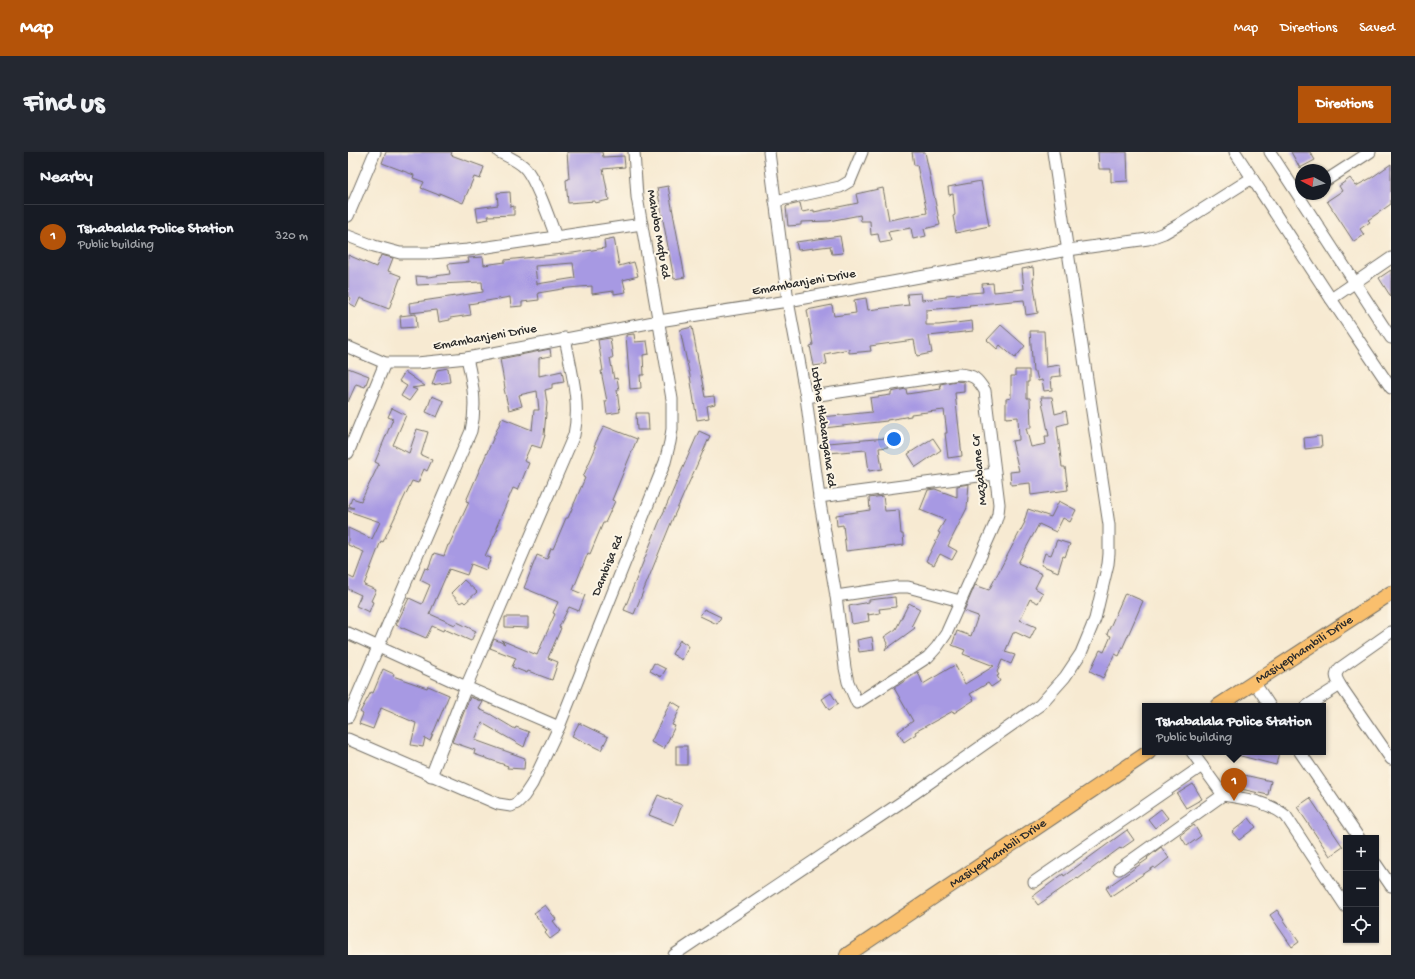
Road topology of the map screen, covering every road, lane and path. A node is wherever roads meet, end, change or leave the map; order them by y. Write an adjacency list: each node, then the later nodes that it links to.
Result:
1 (375, 152): 15 (street)
2 (499, 152): 18 (street)
3 (634, 152): 16 (street, Mahubo Mafu Rd)
4 (769, 152): 14 (street, Lotshe Hlabangana Rd)
5 (862, 152): 14 (street)
6 (1053, 152): 19 (street)
7 (1235, 152): 11 (street)
8 (1270, 152): 12 (street)
9 (1370, 152): 10 (street)
10 (1331, 177)
11 (1252, 178): 19 (street, Emambanjeni Drive); 22 (street)
12 (1295, 186)
13 (1304, 200): 21 (street)
14 (775, 201): 23 (street, Lotshe Hlabangana Rd)
15 (348, 216)
16 (642, 224): 18 (street); 24 (street, Mahubo Mafu Rd)
17 (348, 236): 18 (street)
18 (556, 237)
19 (1068, 250): 23 (street, Emambanjeni Drive); 64 (street)
20 (1391, 258): 21 (street)
21 (1355, 282): 22 (street); 26 (street)
22 (1331, 299): 30 (street)
23 (788, 301): 24 (street, Emambanjeni Drive); 31 (street, Lotshe Hlabangana Rd)
24 (659, 320): 25 (street, Emambanjeni Drive); 49 (street, Dambisa Rd)
25 (565, 338): 28 (street, Emambanjeni Drive); 43 (street)
26 (1391, 338)
27 (348, 347): 29 (street, Emambanjeni Drive)
28 (467, 358): 29 (street, Emambanjeni Drive); 40 (street)
29 (385, 363): 32 (street)
30 (1391, 388)
31 (806, 398): 33 (street, Mazabane Cr); 34 (street, Lotshe Hlabangana Rd)
32 (348, 453)
33 (994, 474): 34 (street); 37 (street, Mazabane Cr)
34 (819, 496): 35 (street, Lotshe Hlabangana Rd)
35 (836, 596): 37 (street); 44 (street, Lotshe Hlabangana Rd)
36 (1390, 596): 41 (main road, Masiyephambili Drive)
37 (960, 601): 44 (street, Mazabane Cr)
38 (1391, 632): 42 (street)
39 (348, 633): 40 (street)
40 (378, 646): 43 (street); 48 (street)
41 (1254, 682): 45 (main road, Masiyephambili Drive); 46 (street)
42 (1340, 685): 47 (street); 54 (street)
43 (466, 687): 49 (street); 56 (street)
44 (857, 703)
45 (1222, 703)
46 (1268, 703)
47 (1312, 703)
48 (348, 717)
49 (559, 727): 56 (street, Dambisa Rd)
50 (348, 739): 56 (street)
51 (1145, 755): 65 (main road, Masiyephambili Drive)
52 (1194, 755): 55 (street)
53 (1302, 755): 58 (street)
54 (1391, 759)
55 (1202, 766): 57 (street); 61 (street)
56 (431, 776)
57 (1223, 794): 60 (street); 63 (street)
58 (1357, 835)
59 (1379, 868): 62 (street)
60 (1119, 869)
61 (1034, 882)
62 (1391, 886)
63 (1343, 902)
64 (674, 955)
65 (847, 955)

